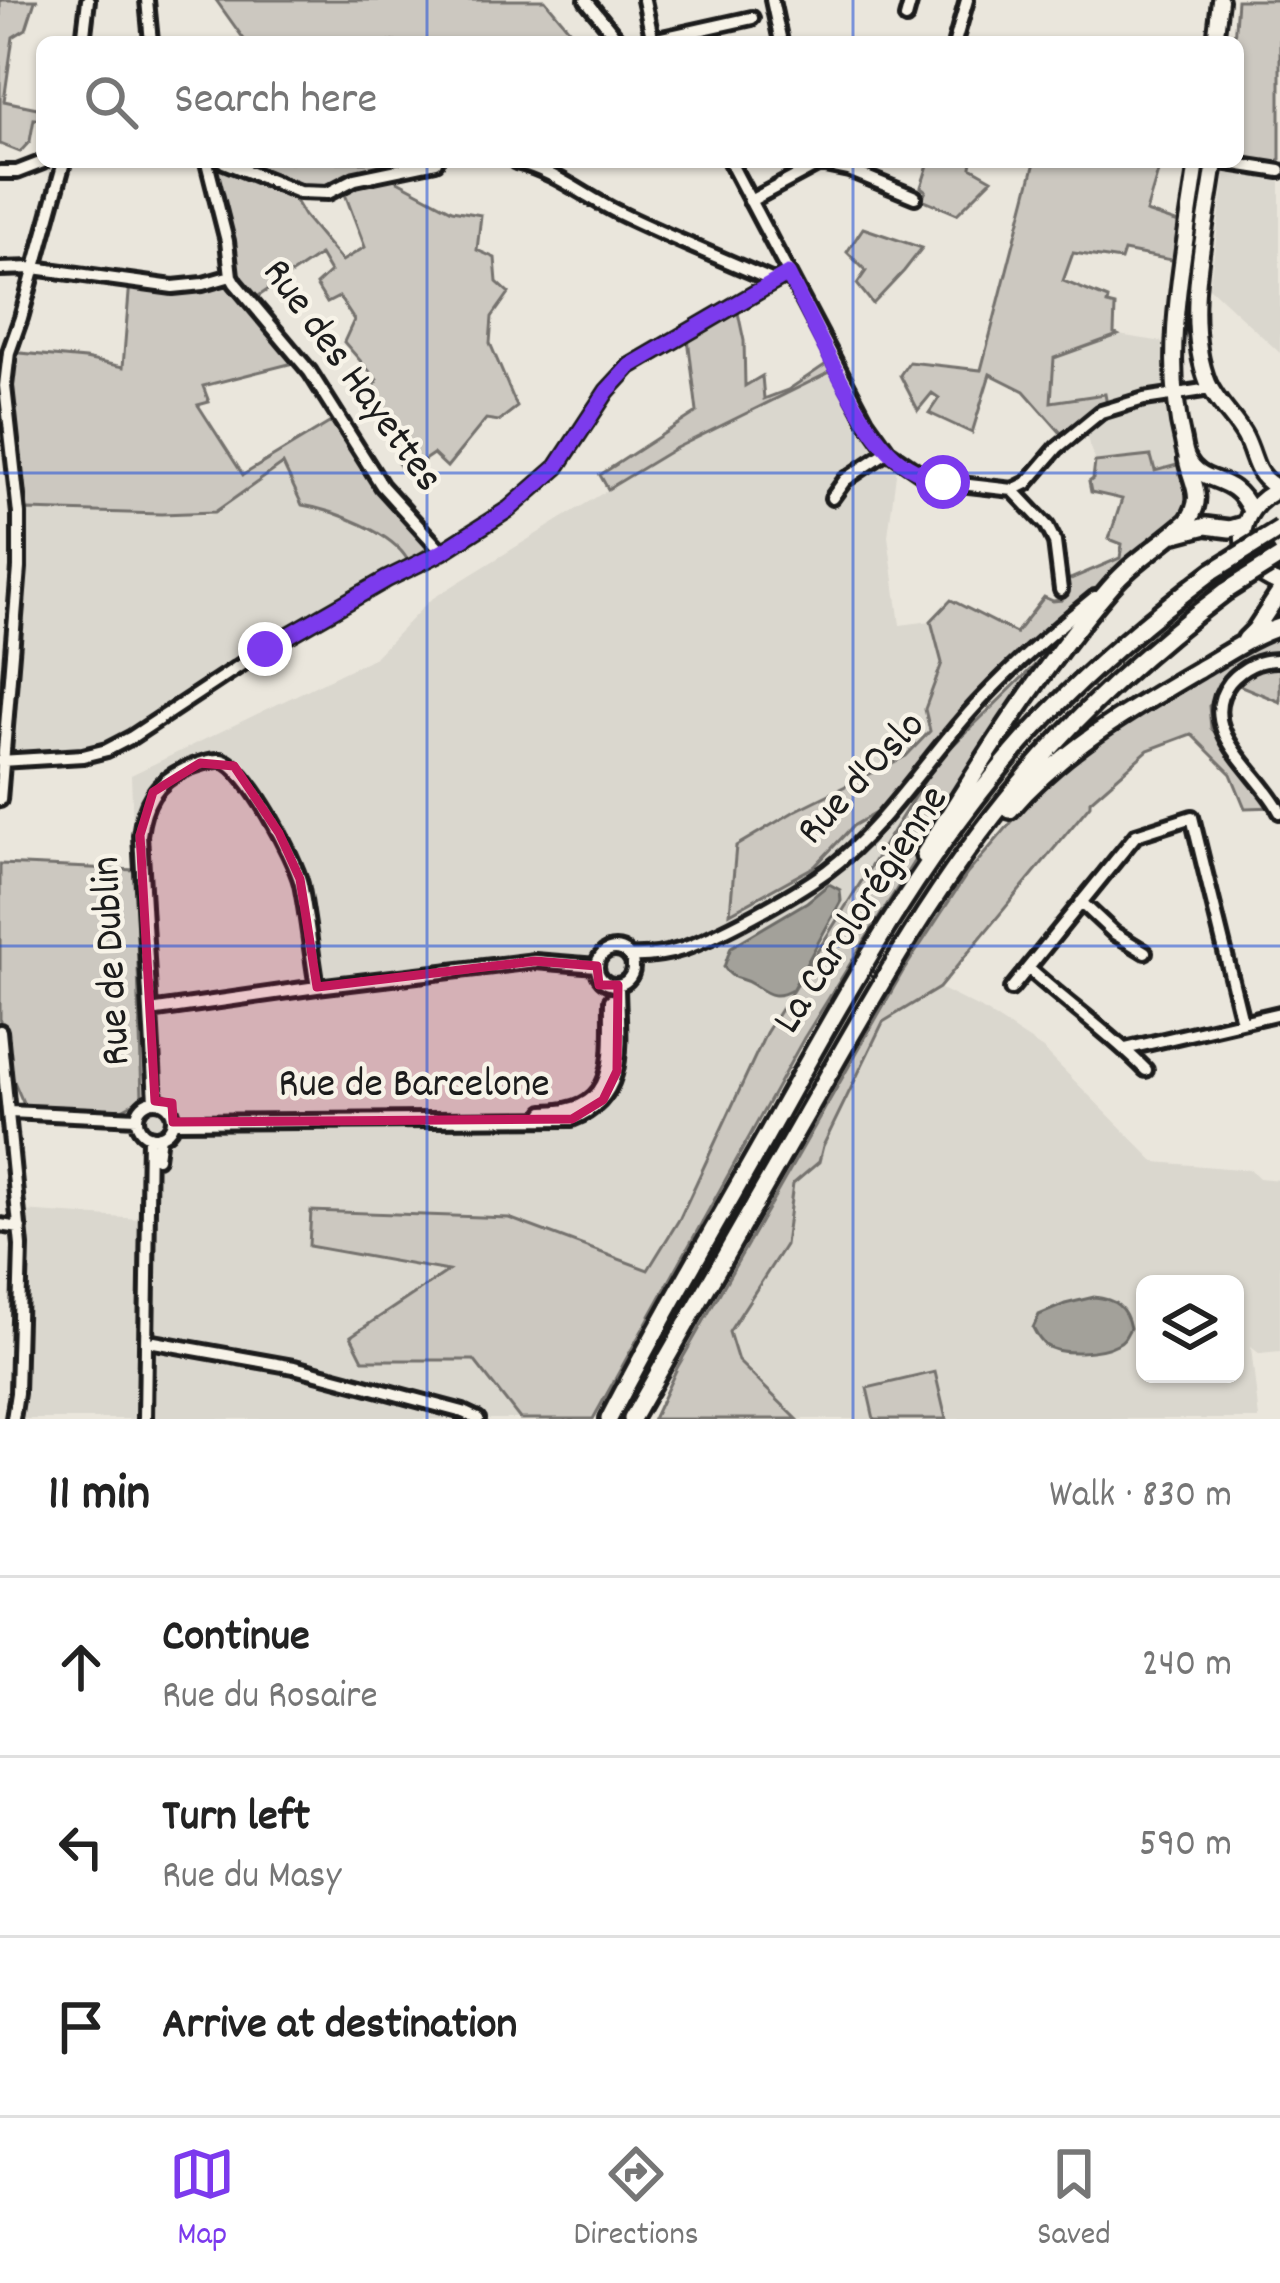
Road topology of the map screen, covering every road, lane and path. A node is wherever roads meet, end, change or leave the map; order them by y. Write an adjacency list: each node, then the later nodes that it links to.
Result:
1 (88, 0): 11 (street)
2 (147, 0): 12 (street)
3 (586, 0): 13 (street)
4 (644, 0): 14 (street)
5 (911, 0): 10 (street)
6 (966, 0): 17 (street)
7 (1222, 0): 18 (main road)
8 (774, 6): 16 (street)
9 (752, 18): 15 (street)
10 (906, 18)
11 (84, 36)
12 (150, 36)
13 (615, 36)
14 (652, 36)
15 (675, 36)
16 (780, 36)
17 (957, 36)
18 (1219, 36)
19 (36, 165): 33 (street)
20 (1244, 166): 32 (street)
21 (62, 168): 38 (street)
22 (209, 168): 40 (street, Rue des Hayettes)
23 (239, 168): 24 (street)
24 (407, 168)
25 (533, 168): 41 (street)
26 (733, 168): 34 (street)
27 (740, 168): 34 (street)
28 (813, 168): 36 (street)
29 (854, 168): 35 (street)
30 (1197, 168): 43 (main road)
31 (1218, 168): 42 (main road)
32 (1280, 171)
33 (0, 172)
34 (738, 178): 36 (street)
35 (915, 197)
36 (750, 201): 39 (street)
37 (0, 268): 38 (street)
38 (34, 268): 40 (street); 60 (street)
39 (788, 274): 41 (street); 44 (street)
40 (231, 276): 52 (street, Rue des Hayettes)
41 (772, 281): 52 (street)
42 (1210, 388): 43 (street); 46 (main road)
43 (1174, 396): 45 (main road); 47 (street)
44 (888, 451): 47 (street); 48 (street)
45 (1187, 459): 49 (main road); 51 (highway)
46 (1280, 489): 49 (main road)
47 (1013, 490): 56 (street)
48 (832, 498)
49 (1247, 518): 51 (highway); 54 (main road)
50 (1280, 529): 65 (highway, La Carolorégienne, bridge)
51 (1171, 536): 55 (highway)
52 (442, 552): 60 (street)
53 (1280, 557): 63 (highway, La Carolorégienne, bridge)
54 (1280, 588): 58 (highway)
55 (1108, 589): 65 (highway); 67 (street, Rue d'Oslo)
56 (1060, 590)
57 (1280, 627): 58 (highway)
58 (1235, 649): 63 (highway)
59 (1280, 660): 62 (street)
60 (2, 761): 61 (street)
61 (0, 800)
62 (1280, 812)
63 (977, 839): 93 (highway, La Carolorégienne)
64 (1081, 902): 66 (street); 69 (street); 75 (street)
65 (877, 944): 87 (highway, La Carolorégienne)
66 (1145, 952)
67 (629, 956): 68 (street); 70 (street)
68 (597, 966): 70 (street); 71 (street)
69 (1028, 968): 72 (street); 77 (street)
70 (615, 985): 81 (street, Rue de Barcelone)
71 (316, 987): 73 (street); 73 (street, Rue de Dublin)
72 (1011, 989)
73 (150, 1011): 79 (street, Rue de Dublin)
74 (1280, 1012): 75 (street)
75 (1242, 1021): 77 (street)
76 (0, 1031): 80 (street)
77 (1125, 1049): 78 (street)
78 (1147, 1070)
79 (154, 1101): 81 (street); 82 (street)
80 (10, 1112): 82 (street); 85 (street)
81 (172, 1116): 83 (street)
82 (137, 1118): 83 (street)
83 (154, 1136): 86 (street); 89 (street)
84 (0, 1226): 85 (street)
85 (20, 1228): 88 (street)
86 (154, 1342): 89 (street); 90 (street)
87 (642, 1355): 91 (highway); 92 (highway, La Carolorégienne)
88 (13, 1419)
89 (148, 1419)
90 (478, 1419)
91 (597, 1419)
92 (609, 1419)
93 (636, 1419)

